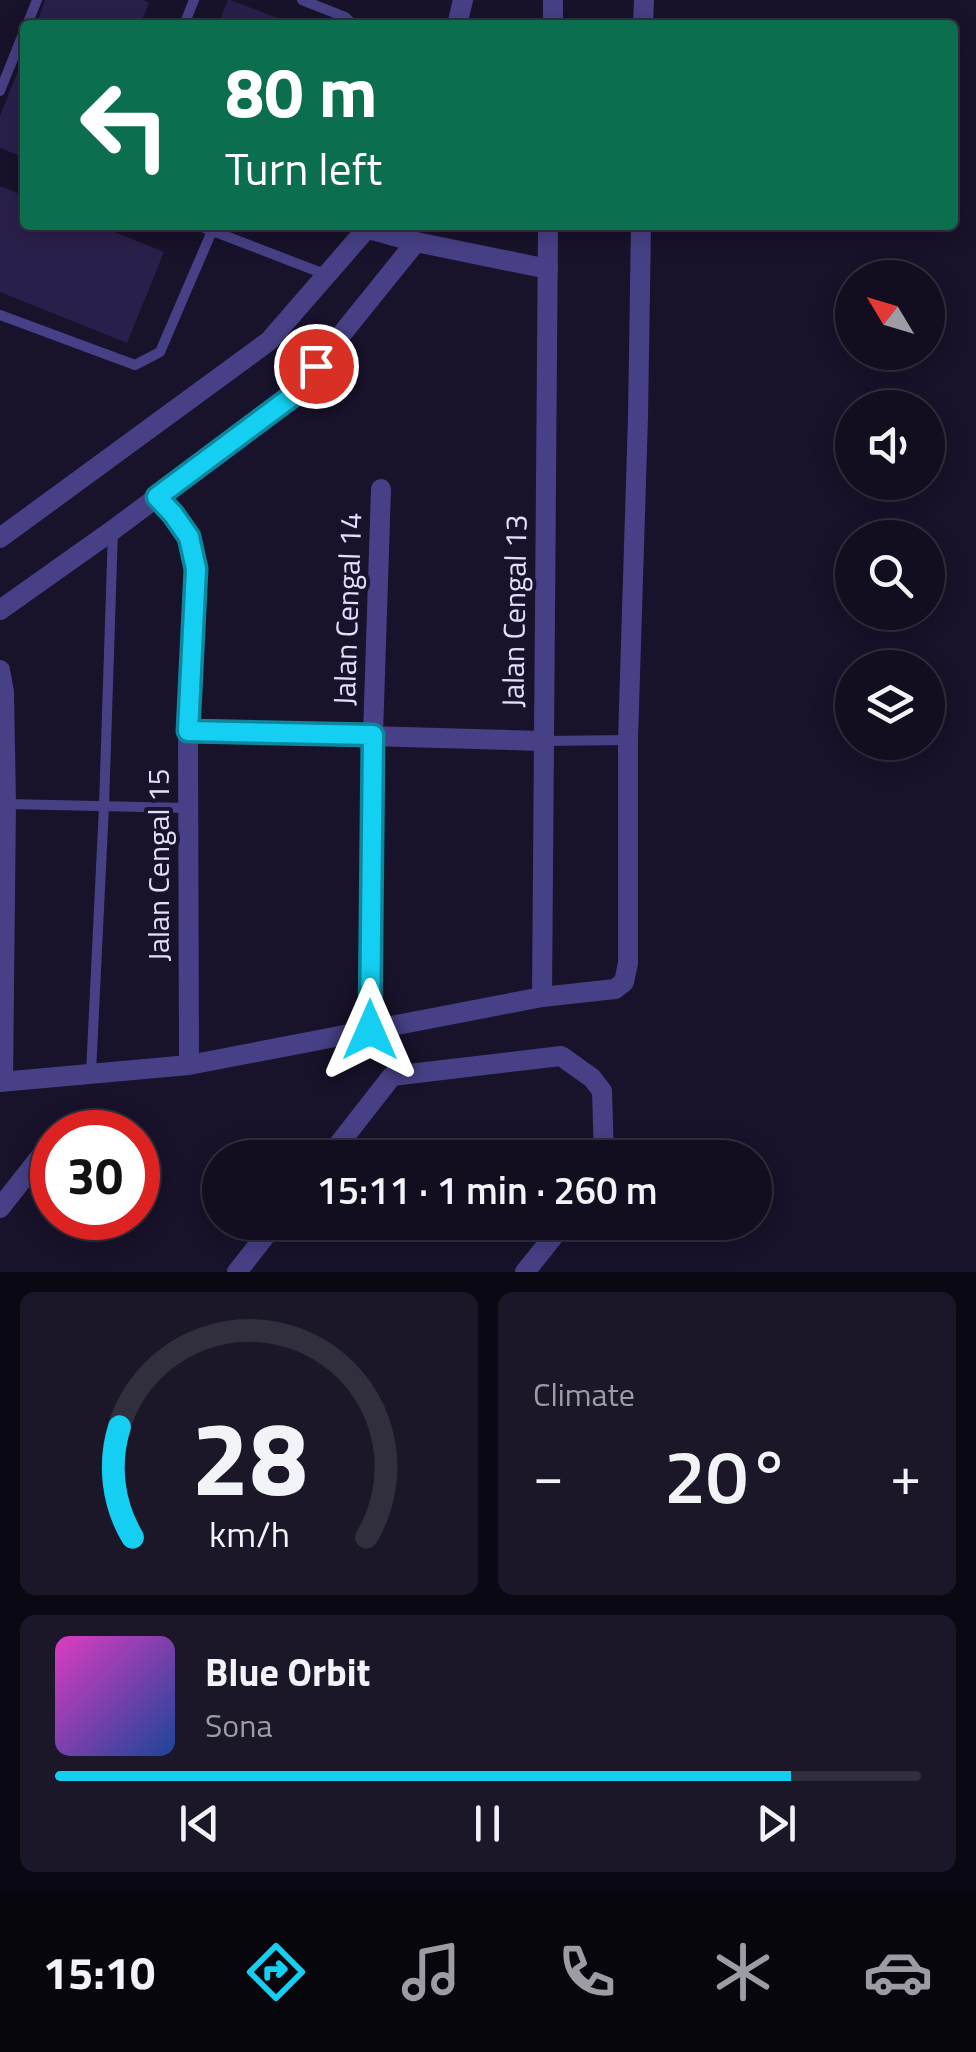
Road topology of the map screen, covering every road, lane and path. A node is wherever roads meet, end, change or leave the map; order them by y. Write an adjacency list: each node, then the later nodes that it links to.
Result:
1 (302, 0): 2 (lane)
2 (348, 20)
3 (20, 42): 4 (lane)
4 (0, 91)
5 (212, 230): 12 (lane); 13 (lane)
6 (367, 230): 12 (street)
7 (379, 230): 10 (street)
8 (548, 230): 11 (street, Jalan Cengal 13)
9 (641, 230): 22 (street)
10 (416, 242): 11 (street); 15 (street)
11 (548, 269): 23 (street, Jalan Cengal 13)
12 (328, 275): 17 (street)
13 (0, 315)
14 (381, 489): 21 (street, Jalan Cengal 14)
15 (157, 497): 16 (street); 20 (street, Jalan Cengal 15)
16 (114, 530): 18 (street); 25 (lane)
17 (0, 538)
18 (0, 610)
19 (0, 670): 24 (street)
20 (188, 731): 21 (street); 26 (street, Jalan Cengal 15)
21 (373, 735): 23 (street); 28 (street, Jalan Cengal 14)
22 (628, 740): 23 (lane); 27 (street)
23 (542, 741): 27 (street, Jalan Cengal 13)
24 (6, 804): 25 (lane); 31 (street)
25 (104, 806): 26 (lane); 30 (lane)
26 (188, 808): 29 (street, Jalan Cengal 15)
27 (542, 997): 28 (street)
28 (370, 1030): 29 (street)
29 (188, 1066): 30 (street)
30 (91, 1073): 31 (street)
31 (2, 1082)
32 (342, 1140): 33 (street)
33 (603, 1140)
34 (30, 1170): 35 (street)
35 (0, 1208)
36 (262, 1240): 38 (street)
37 (550, 1240): 39 (street)
38 (237, 1272)
39 (525, 1272)

